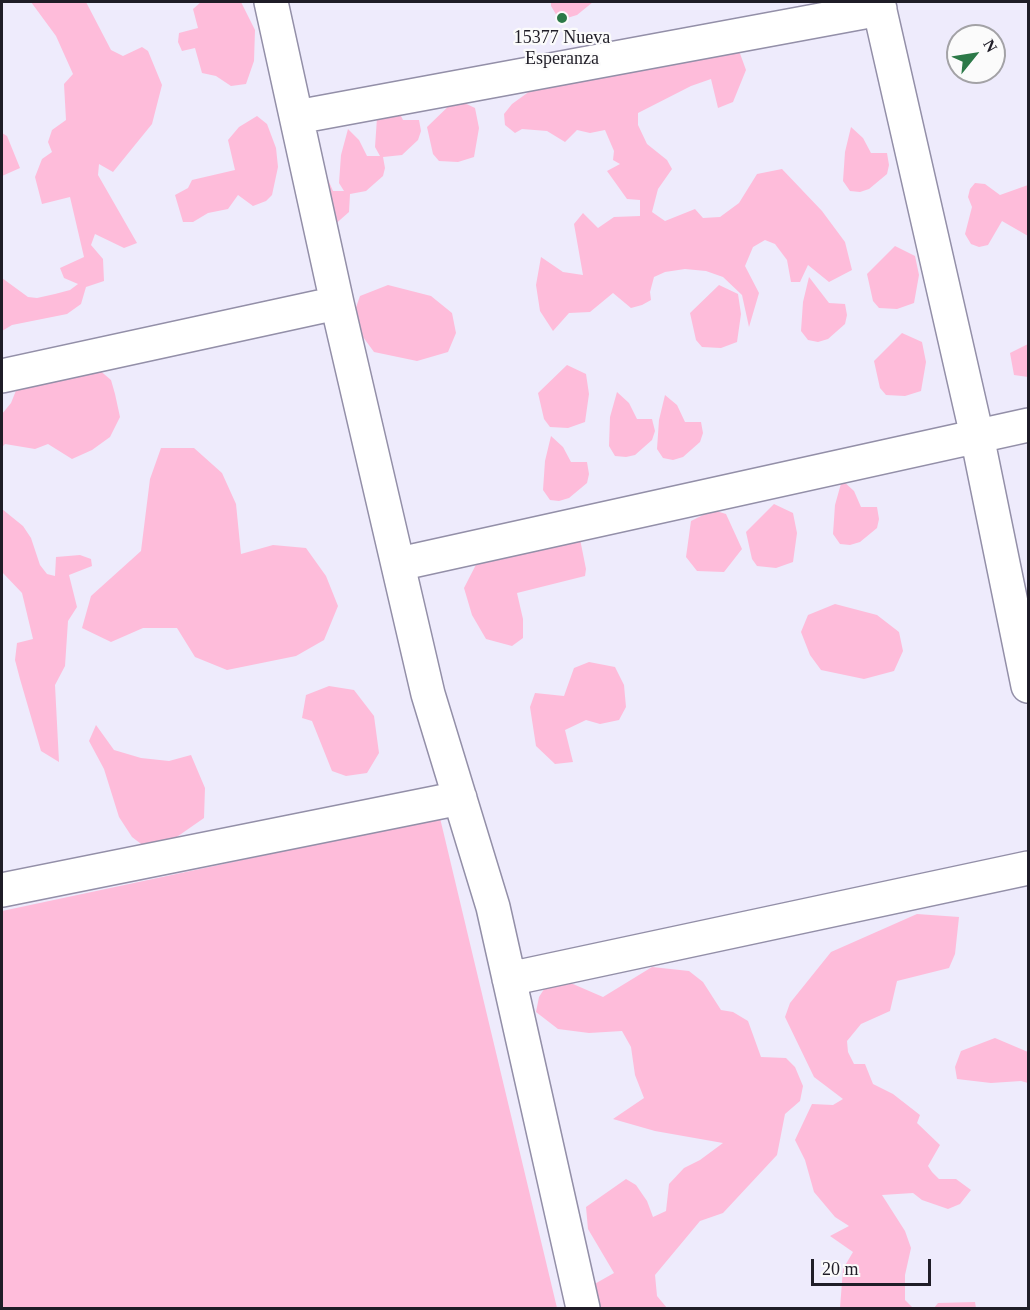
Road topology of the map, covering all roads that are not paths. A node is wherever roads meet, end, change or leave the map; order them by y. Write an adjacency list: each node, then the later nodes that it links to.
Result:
1 (271, 2): 3 (street)
2 (879, 5): 3 (street); 7 (street)
3 (297, 117): 4 (street)
4 (337, 303): 5 (street); 8 (street)
5 (2, 376)
6 (1029, 425): 7 (street)
7 (977, 436): 8 (street); 9 (street)
8 (399, 564): 10 (street)
9 (1029, 686)
10 (460, 798): 12 (street); 13 (street)
11 (1029, 868): 13 (street)
12 (2, 890)
13 (508, 979): 14 (street)
14 (583, 1308)

